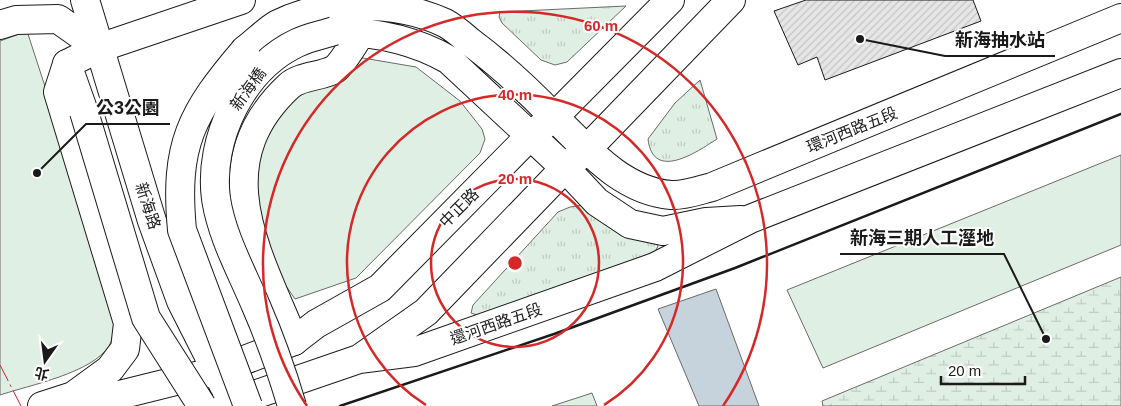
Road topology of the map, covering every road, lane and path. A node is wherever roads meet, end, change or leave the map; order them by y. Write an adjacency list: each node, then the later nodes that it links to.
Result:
1 (85, 0): 9 (street, 新海路)
2 (241, 0): 9 (street)
3 (670, 0): 12 (street, 中正路)
4 (731, 0): 14 (street)
5 (399, 5): 12 (street, 環河西路五段); 21 (street, 新海橋, bridge)
6 (1121, 18): 14 (street, 環河西路五段)
7 (0, 25): 9 (street)
8 (362, 31): 13 (street, 新海橋); 17 (street); 24 (street, 新海橋, bridge)
9 (99, 48): 10 (street); 19 (street, 新海路)
10 (67, 64): 20 (street); 23 (street, bridge)
11 (1121, 73): 16 (street)
12 (554, 117): 13 (street, 中正路); 14 (street, 環河西路五段)
13 (530, 136): 15 (street, 新海橋); 17 (street, 中正路)
14 (587, 149): 15 (street)
15 (565, 168): 16 (street, 新海橋); 18 (street)
16 (750, 219): 18 (street, 還河西路五段)
17 (294, 341): 19 (street, 中正路)
18 (359, 360): 21 (street, 還河西路五段)
19 (216, 371): 20 (street, 中正路); 21 (street, 新海路)
20 (73, 396): 22 (street)
21 (234, 405)
22 (42, 406)
23 (202, 406)
24 (292, 406)

